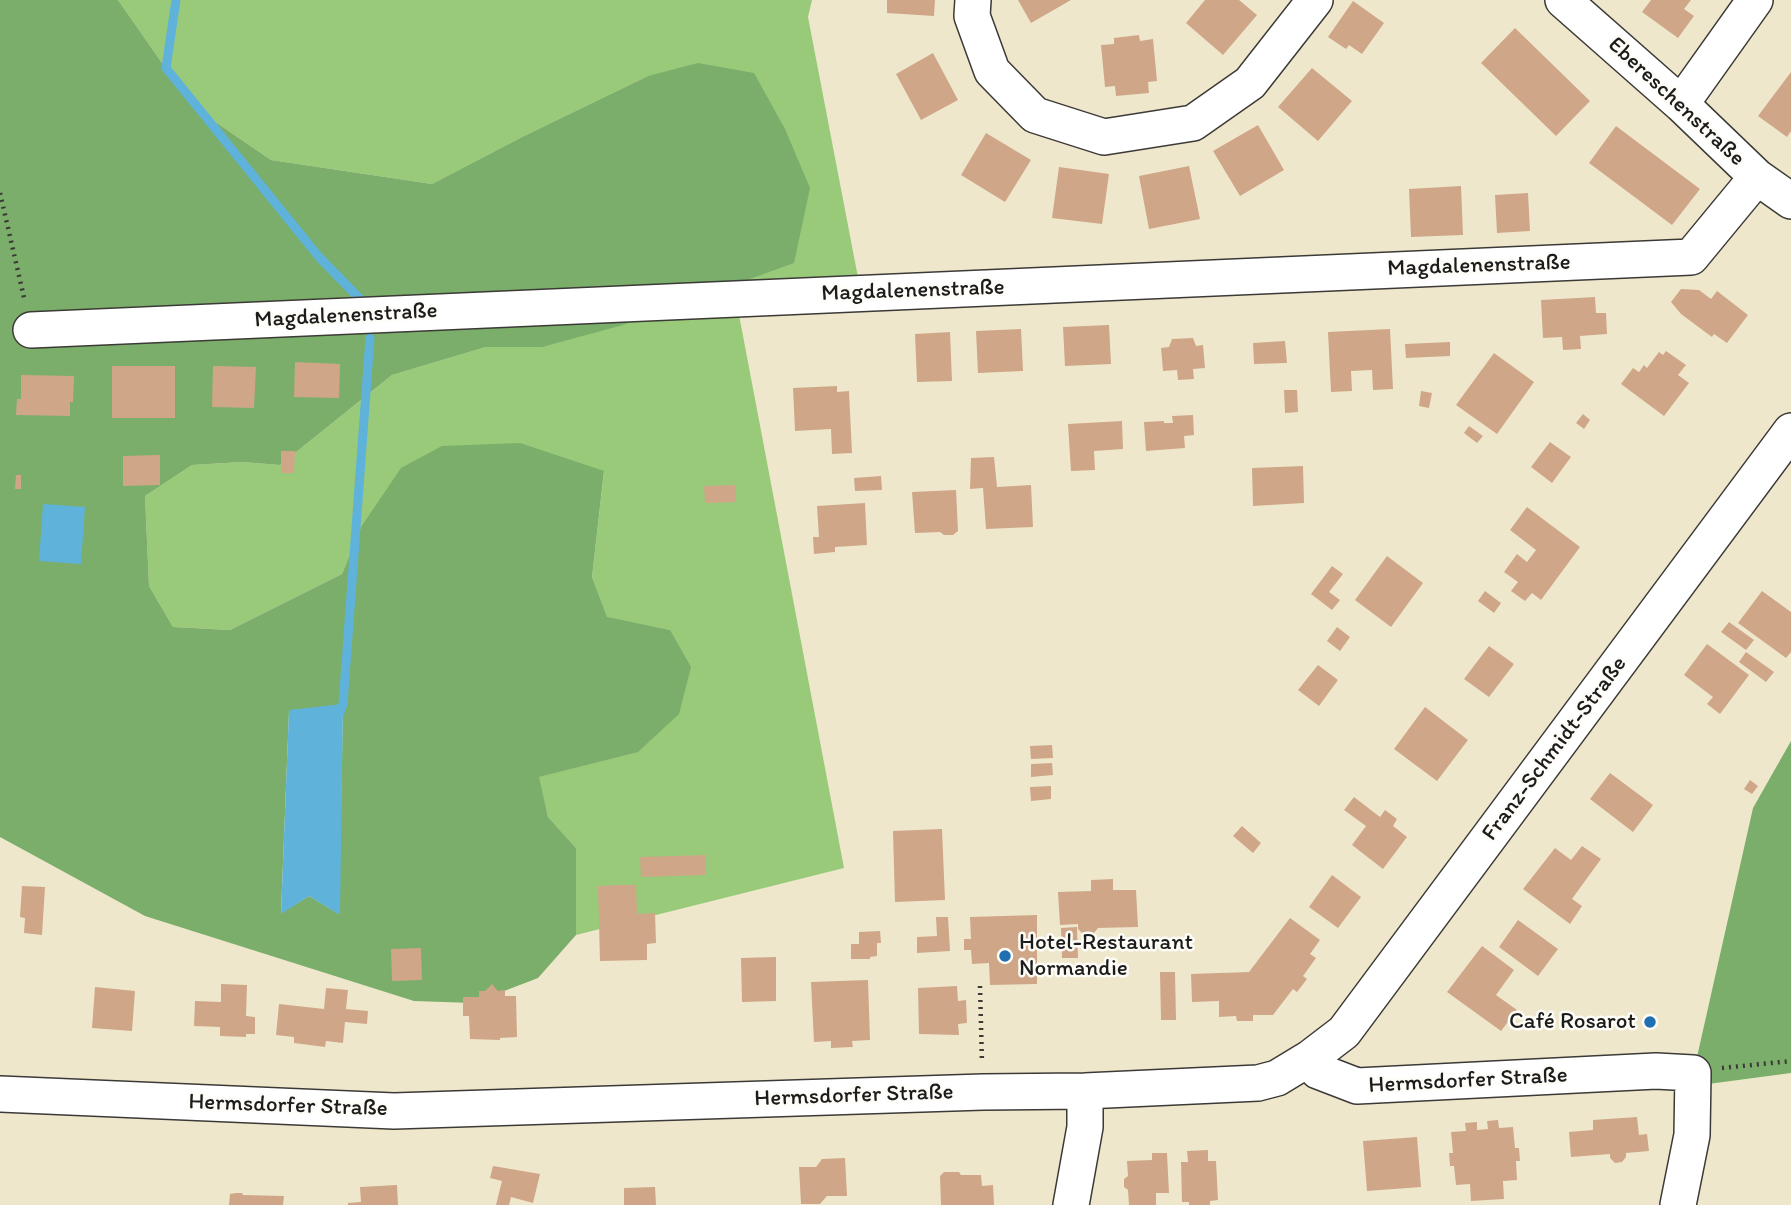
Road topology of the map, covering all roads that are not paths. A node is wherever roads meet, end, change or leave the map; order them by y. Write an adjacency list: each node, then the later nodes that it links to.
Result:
1 (973, 0): 2 (street)
2 (1315, 0)
3 (1563, 0): 5 (street, Ebereschenstraße)
4 (1755, 0): 5 (street)
5 (1681, 104): 6 (street, Ebereschenstraße)
6 (1757, 177): 7 (street, Ebereschenstraße); 8 (street, Magdalenenstraße)
7 (1791, 201)
8 (31, 330)
9 (1791, 431): 10 (street, Franz-Schmidt-Straße)
10 (1310, 1058): 11 (street, Hermsdorfer Straße); 14 (street, Hermsdorfer Straße)
11 (1085, 1091): 12 (street, Hermsdorfer Straße); 13 (street)
12 (0, 1094)
13 (1071, 1205)
14 (1678, 1205)

